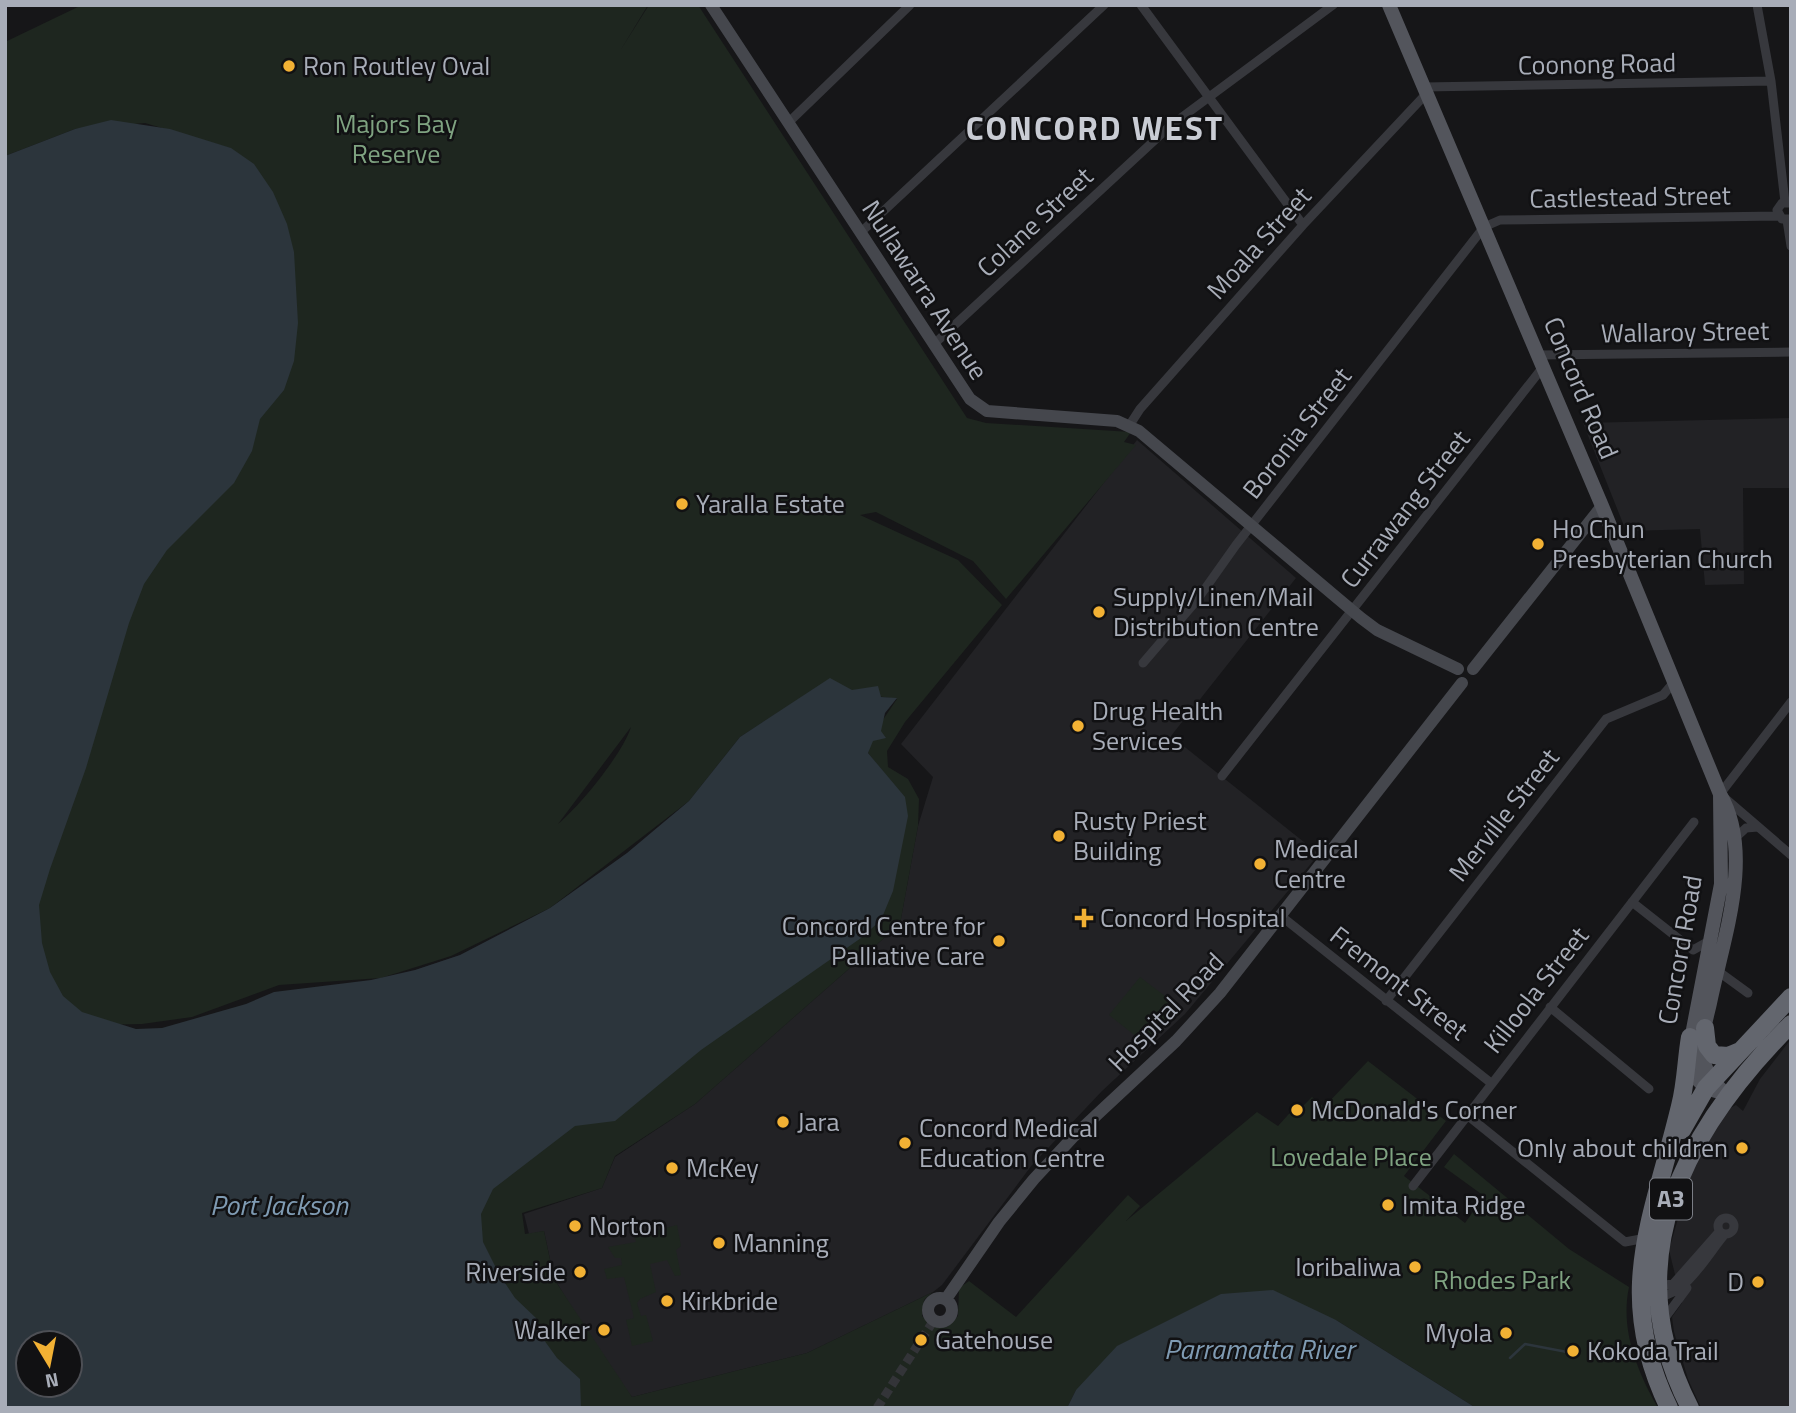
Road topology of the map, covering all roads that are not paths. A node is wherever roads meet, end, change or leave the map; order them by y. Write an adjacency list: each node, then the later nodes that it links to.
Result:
1 (910, 5): 11 (street)
2 (1104, 5): 17 (street)
3 (1141, 5): 10 (street)
4 (1333, 5): 10 (street, Colane Street)
5 (1389, 5): 9 (main road, Concord Road)
6 (1757, 5): 8 (street)
7 (712, 6): 11 (main road, Nullawarra Avenue)
8 (1770, 81): 9 (street, Coonong Road); 12 (street)
9 (1425, 90): 15 (street, Moala Street); 16 (main road, Concord Road)
10 (1208, 97): 15 (street); 19 (street, Colane Street)
11 (789, 122): 17 (main road, Nullawarra Avenue)
12 (1788, 203): 13 (street)
13 (1778, 216): 14 (street); 16 (street, Castlestead Street)
14 (1789, 220): 18 (street)
15 (1303, 225): 22 (street, Moala Street)
16 (1484, 227): 21 (main road, Concord Road); 24 (street, Boronia Street)
17 (860, 233): 19 (main road, Nullawarra Avenue)
18 (1791, 246)
19 (933, 345): 22 (main road, Nullawarra Avenue)
20 (1791, 352): 21 (street, Wallaroy Street)
21 (1541, 361): 23 (main road, Concord Road); 25 (street, Currawang Street)
22 (1129, 426): 24 (main road, Nullawarra Avenue)
23 (1602, 506): 28 (main road); 29 (main road, Concord Road)
24 (1251, 527): 25 (main road, Nullawarra Avenue); 26 (street, Boronia Street)
25 (1353, 612): 27 (main road, Nullawarra Avenue); 32 (street, Currawang Street)
26 (1143, 663)
27 (1458, 669): 28 (main road); 30 (main road)
28 (1473, 669): 30 (main road)
29 (1675, 681): 33 (main road, Concord Road); 44 (street, Merville Street)
30 (1462, 683): 39 (main road, Hospital Road)
31 (1791, 702): 33 (street)
32 (1222, 776)
33 (1720, 794): 35 (street); 36 (main road, Concord Road); 40 (main road, Concord Road)
34 (1694, 822): 38 (street, Killoola Street)
35 (1758, 827): 36 (street); 37 (street)
36 (1734, 839): 41 (main road, Concord Road)
37 (1791, 855)
38 (1632, 902): 40 (street); 45 (street, Killoola Street)
39 (1281, 916): 44 (street, Fremont Street); 62 (main road, Hospital Road)
40 (1711, 940): 41 (main road, Concord Road)
41 (1711, 966): 42 (street); 47 (main road, Concord Road)
42 (1748, 993)
43 (1791, 997): 48 (highway, A3)
44 (1386, 1001): 49 (street, Fremont Street)
45 (1550, 1007): 49 (street, Killoola Street); 51 (street)
46 (1791, 1024): 52 (highway, A3)
47 (1698, 1032): 48 (highway); 50 (main road, Concord Road); 54 (highway)
48 (1740, 1051): 50 (highway, A3)
49 (1491, 1083): 53 (street, Killoola Street)
50 (1709, 1085): 52 (main road); 54 (highway, A3)
51 (1648, 1089)
52 (1727, 1095): 58 (highway, A3)
53 (1467, 1115): 55 (street, Killoola Street); 56 (street)
54 (1660, 1174): 56 (highway, A3)
55 (1413, 1186)
56 (1646, 1238): 60 (highway, A3)
57 (1706, 1257): 59 (street); 61 (street); 63 (street)
58 (1658, 1261): 59 (street); 61 (highway, A3)
59 (1684, 1271): 61 (street)
60 (1639, 1290): 61 (highway); 64 (highway, A3)
61 (1658, 1292): 63 (highway, A3)
62 (946, 1299)
63 (1663, 1330): 65 (highway, A3)
64 (1669, 1408)
65 (1690, 1408)

